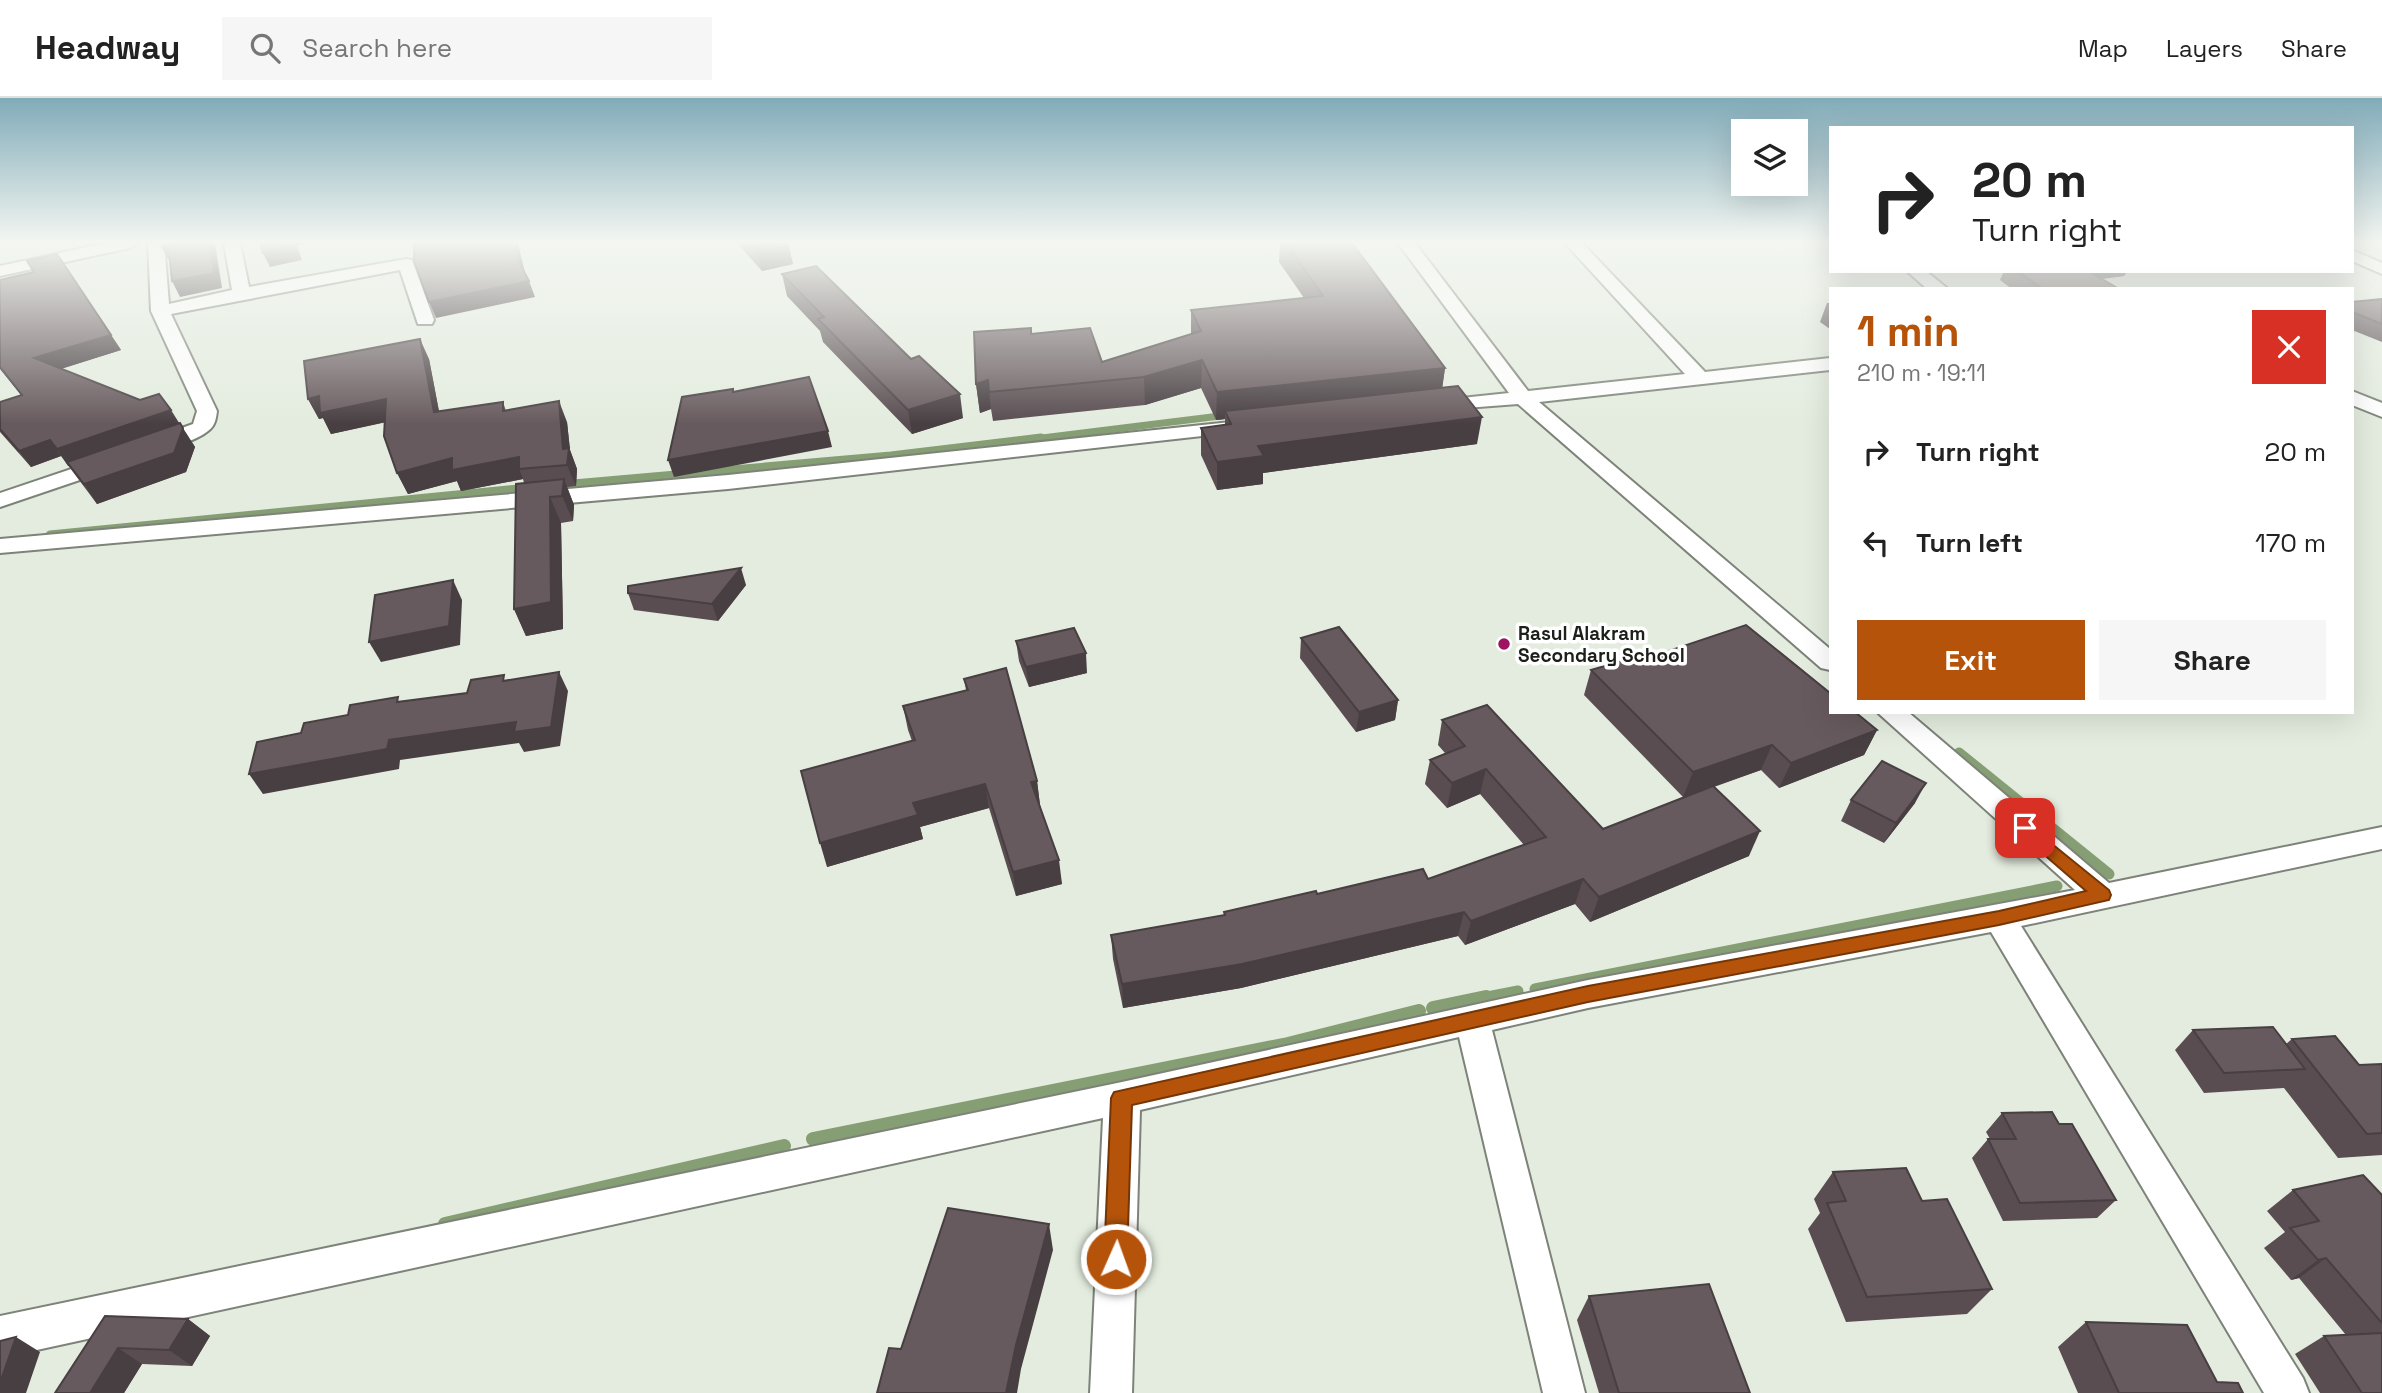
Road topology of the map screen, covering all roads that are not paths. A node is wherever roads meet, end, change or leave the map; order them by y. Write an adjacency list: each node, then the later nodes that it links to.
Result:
1 (160, 303): 6 (street)
2 (194, 303): 6 (street)
3 (419, 303): 7 (street)
4 (1452, 303): 10 (street)
5 (1630, 303): 9 (street)
6 (160, 311): 15 (street)
7 (425, 320)
8 (1829, 363): 9 (street)
9 (1701, 379): 10 (street)
10 (1522, 397): 12 (street); 17 (street)
11 (2354, 398): 13 (street)
12 (1413, 409)
13 (2382, 411)
14 (1262, 425): 16 (street)
15 (0, 500)
16 (0, 546)
17 (1829, 661)
18 (1892, 714): 20 (street)
19 (2382, 838): 20 (street)
20 (2102, 895): 21 (street)
21 (1999, 918): 22 (street); 27 (street)
22 (1472, 1019): 23 (street); 26 (street)
23 (1122, 1098): 24 (street); 25 (street)
24 (0, 1337)
25 (1111, 1393)
26 (1564, 1393)
27 (2288, 1393)

